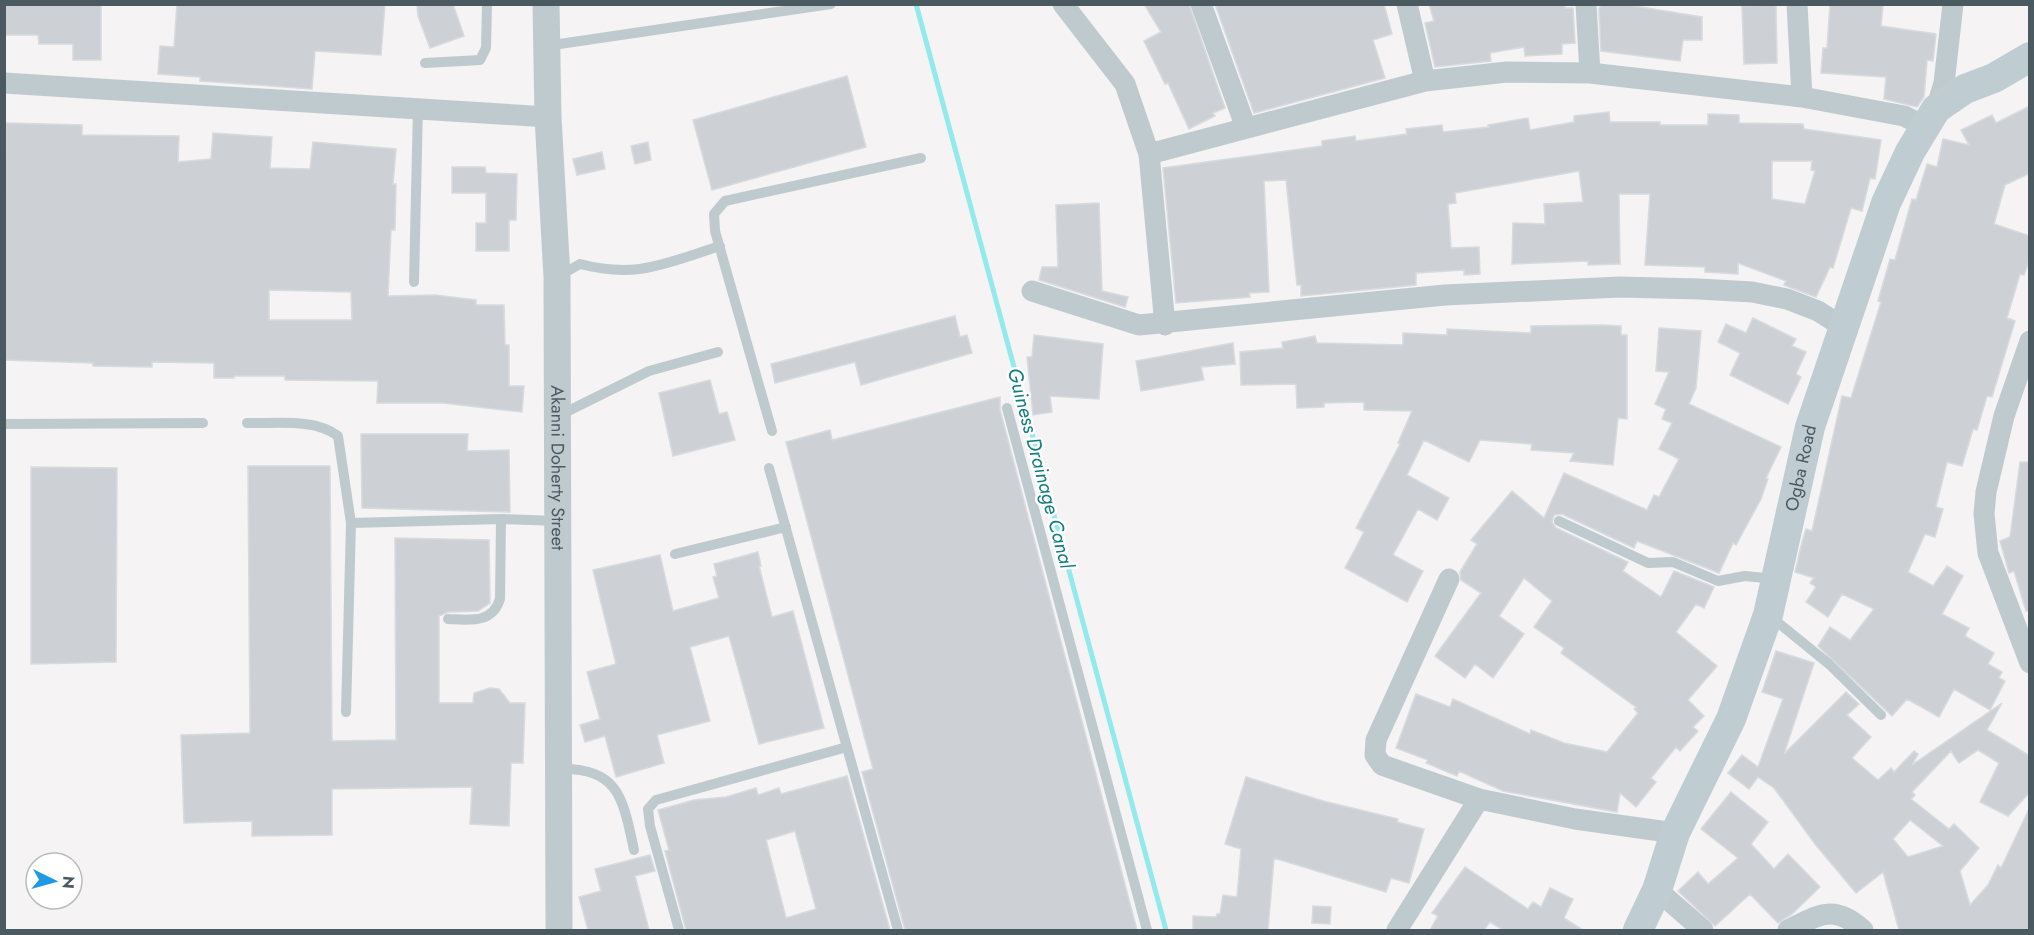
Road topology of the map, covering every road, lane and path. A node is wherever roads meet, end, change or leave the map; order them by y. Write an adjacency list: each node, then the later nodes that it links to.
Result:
1 (487, 4): 12 (lane)
2 (546, 4): 10 (street, Akanni Doherty Street)
3 (831, 4): 10 (lane)
4 (1063, 4): 21 (street)
5 (1201, 4): 20 (street)
6 (1407, 4): 14 (street)
7 (1586, 4): 13 (street)
8 (1797, 4): 16 (street)
9 (1953, 4): 19 (street)
10 (546, 46): 18 (street, Akanni Doherty Street)
11 (2030, 57): 19 (main road, Ogba Road)
12 (425, 63)
13 (1590, 73): 14 (street); 16 (street)
14 (1425, 81): 20 (street)
15 (4, 83): 17 (street)
16 (1802, 97): 19 (street)
17 (418, 107): 18 (street); 25 (lane)
18 (548, 117): 24 (street, Akanni Doherty Street)
19 (1930, 117): 28 (main road, Ogba Road)
20 (1246, 128): 21 (street)
21 (1149, 154): 27 (street)
22 (921, 158): 23 (lane)
23 (720, 246): 24 (lane); 36 (lane)
24 (556, 277): 32 (street, Akanni Doherty Street)
25 (414, 282)
26 (1032, 291): 27 (street)
27 (1165, 325): 28 (street)
28 (1843, 327): 45 (main road, Ogba Road)
29 (2030, 341): 48 (street)
30 (718, 352): 32 (lane)
31 (1007, 408): 60 (lane)
32 (555, 416): 39 (street, Akanni Doherty Street)
33 (202, 423): 35 (lane)
34 (247, 423): 41 (lane)
35 (4, 424)
36 (772, 431)
37 (769, 468): 42 (lane)
38 (501, 519): 39 (lane); 41 (lane); 47 (lane)
39 (558, 521): 52 (street, Akanni Doherty Street)
40 (1559, 521): 45 (lane)
41 (351, 523): 49 (lane)
42 (786, 527): 43 (lane); 51 (lane)
43 (675, 554)
44 (1449, 579): 53 (street)
45 (1775, 579): 46 (main road, Ogba Road)
46 (1768, 615): 50 (lane); 54 (main road, Ogba Road)
47 (448, 619)
48 (2030, 663)
49 (346, 712)
50 (1881, 715)
51 (847, 747): 58 (lane); 59 (lane)
52 (559, 769): 55 (lane); 57 (street, Akanni Doherty Street)
53 (1479, 799): 54 (street); 61 (street)
54 (1675, 833): 56 (main road, Ogba Road)
55 (634, 850)
56 (1657, 890): 62 (main road, Ogba Road); 63 (street)
57 (559, 930)
58 (679, 930)
59 (898, 930)
60 (1147, 930)
61 (1397, 930)
62 (1638, 930)
63 (1703, 930)
64 (1788, 930): 65 (street)
65 (1863, 930)

